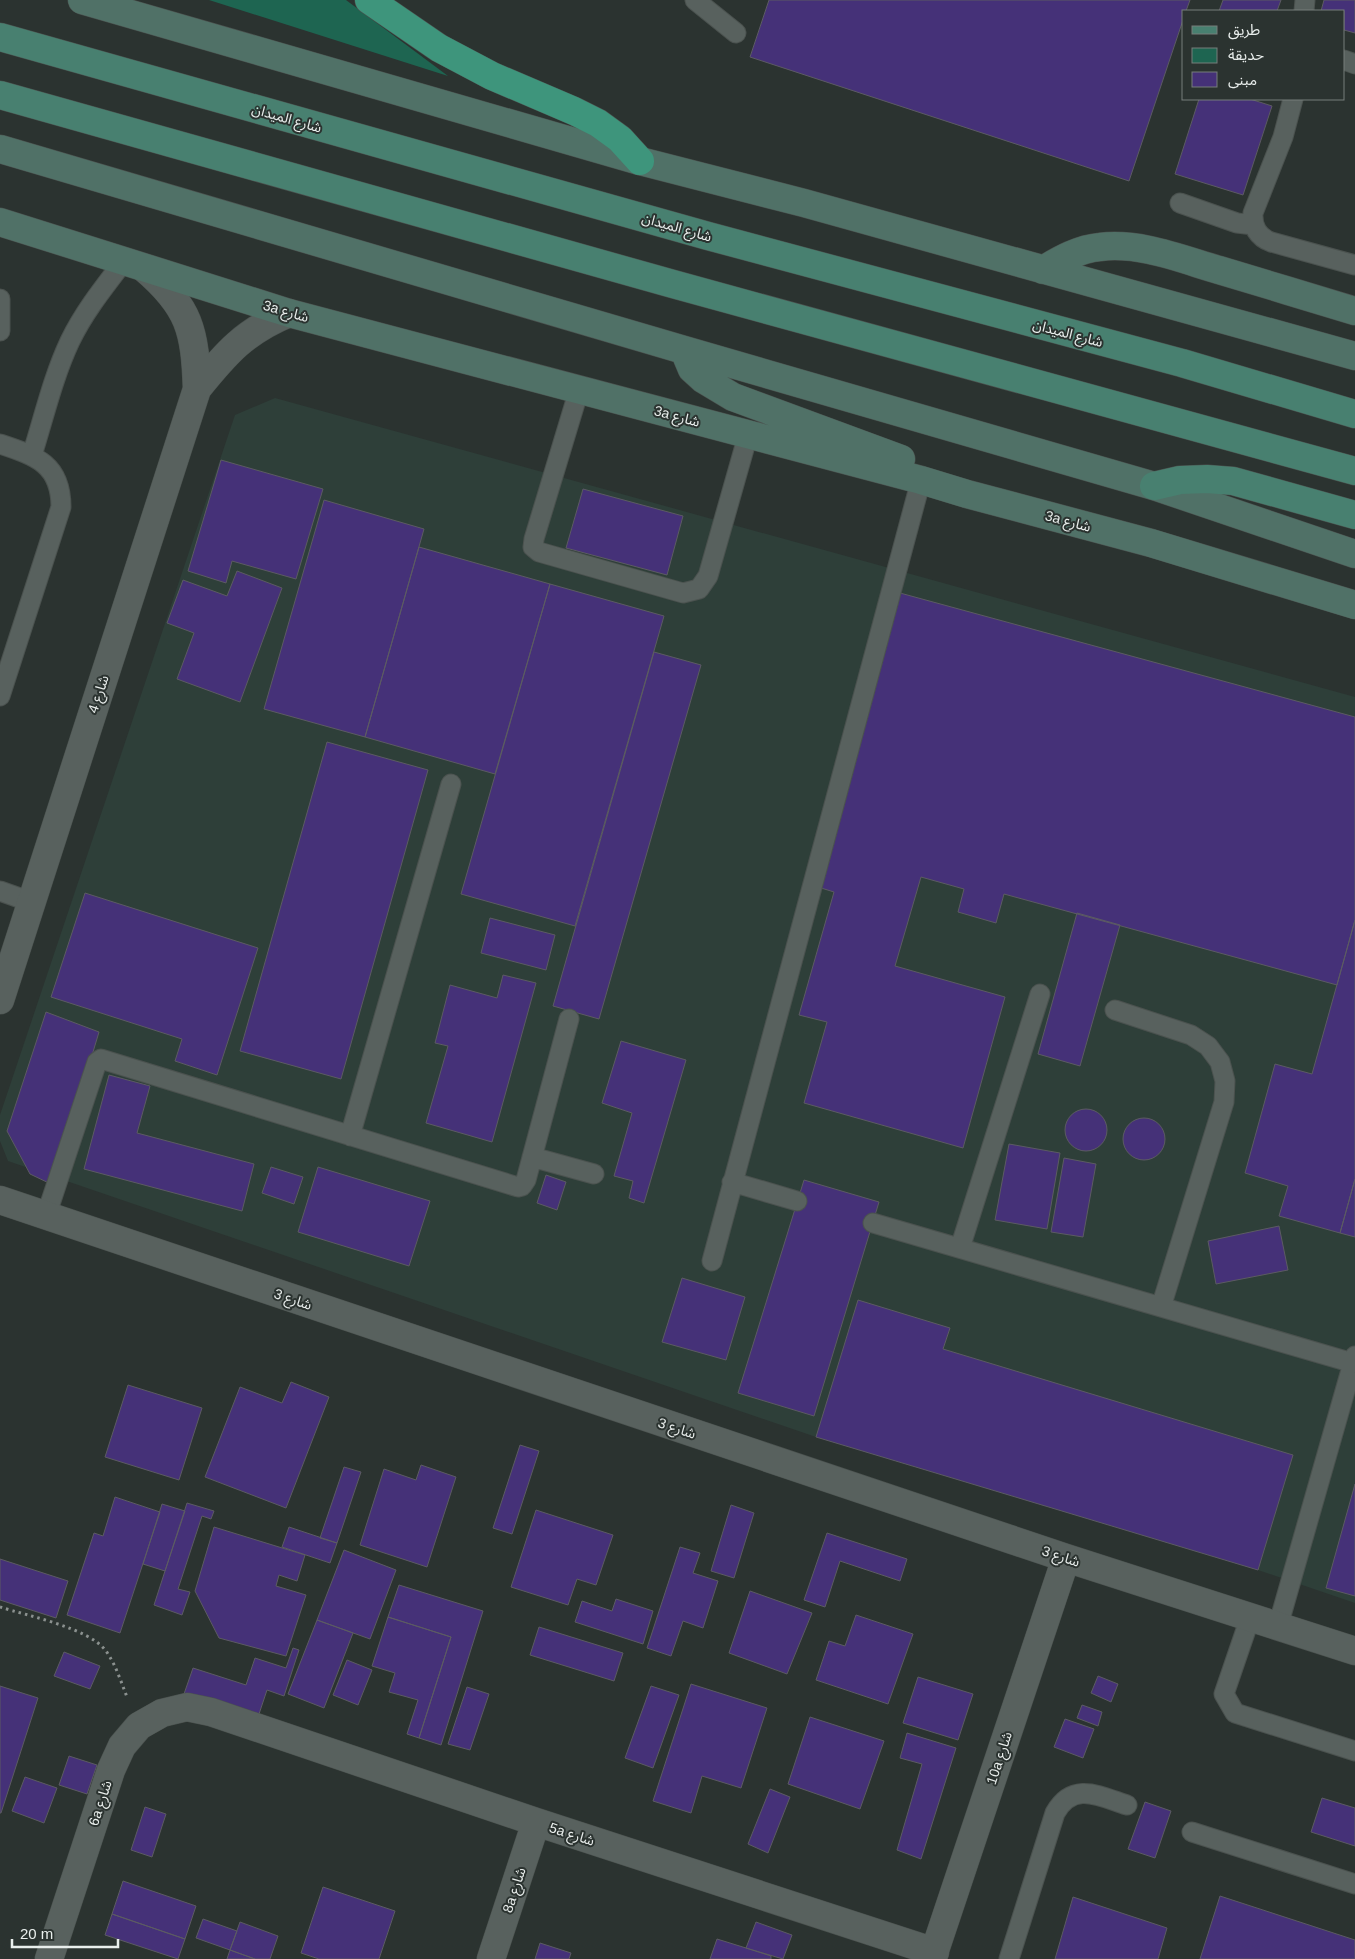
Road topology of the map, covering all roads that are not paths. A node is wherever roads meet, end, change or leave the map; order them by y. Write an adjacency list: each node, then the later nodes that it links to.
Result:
1 (82, 0): 9 (main road)
2 (370, 0): 9 (highway)
3 (695, 0): 4 (lane)
4 (736, 33)
5 (0, 37): 24 (main road, شارع الميدان)
6 (0, 95): 28 (main road)
7 (1293, 100): 12 (lane)
8 (0, 149): 20 (main road)
9 (640, 161): 15 (main road)
10 (1180, 203): 12 (lane)
11 (0, 222): 13 (main road, 3a شارع)
12 (1254, 225): 14 (lane)
13 (134, 265): 18 (main road, 3a شارع); 22 (street, شارع 4); 27 (lane)
14 (1355, 265)
15 (1044, 270): 17 (main road); 21 (main road)
16 (0, 299): 19 (lane)
17 (1355, 311)
18 (289, 313): 22 (street, شارع 4); 23 (main road, 3a شارع)
19 (0, 331)
20 (684, 350): 30 (main road); 31 (main road)
21 (1355, 356)
22 (197, 389): 38 (street, شارع 4)
23 (579, 390): 25 (main road, 3a شارع); 25 (lane)
24 (1355, 414)
25 (748, 435): 29 (main road, 3a شارع)
26 (0, 444): 27 (lane)
27 (32, 455): 35 (lane)
28 (1355, 471)
29 (921, 480): 31 (main road, 3a شارع); 46 (lane)
30 (1154, 486): 32 (main road); 33 (main road)
31 (967, 494): 34 (main road, 3a شارع)
32 (1355, 515)
33 (1355, 554)
34 (1355, 605)
35 (0, 696)
36 (451, 784): 43 (lane)
37 (0, 891): 38 (lane)
38 (32, 902): 40 (street, شارع 4)
39 (1040, 994): 51 (lane)
40 (0, 1000)
41 (1115, 1010): 53 (lane)
42 (569, 1019): 44 (lane)
43 (350, 1136): 44 (lane); 49 (lane)
44 (532, 1157): 45 (lane)
45 (594, 1174)
46 (732, 1182): 48 (lane); 52 (lane)
47 (0, 1200): 49 (street, شارع 3)
48 (798, 1201)
49 (46, 1216): 55 (street, شارع 3)
50 (873, 1223): 51 (lane)
51 (960, 1248): 53 (lane)
52 (712, 1261)
53 (1161, 1307): 54 (lane)
54 (1354, 1359): 57 (lane)
55 (1066, 1558): 56 (street, شارع 3); 65 (street, 10a شارع)
56 (1250, 1618): 57 (street, شارع 3); 60 (lane)
57 (1278, 1626): 58 (street, شارع 3)
58 (1355, 1651)
59 (211, 1712): 62 (street, 5a شارع); 66 (street, 6a شارع)
60 (1355, 1751)
61 (1127, 1805): 68 (lane)
62 (536, 1822): 65 (street, 5a شارع); 67 (street, 8a شارع)
63 (1192, 1832): 64 (lane)
64 (1355, 1884)
65 (933, 1955)
66 (49, 1959)
67 (491, 1959)
68 (1009, 1959)

